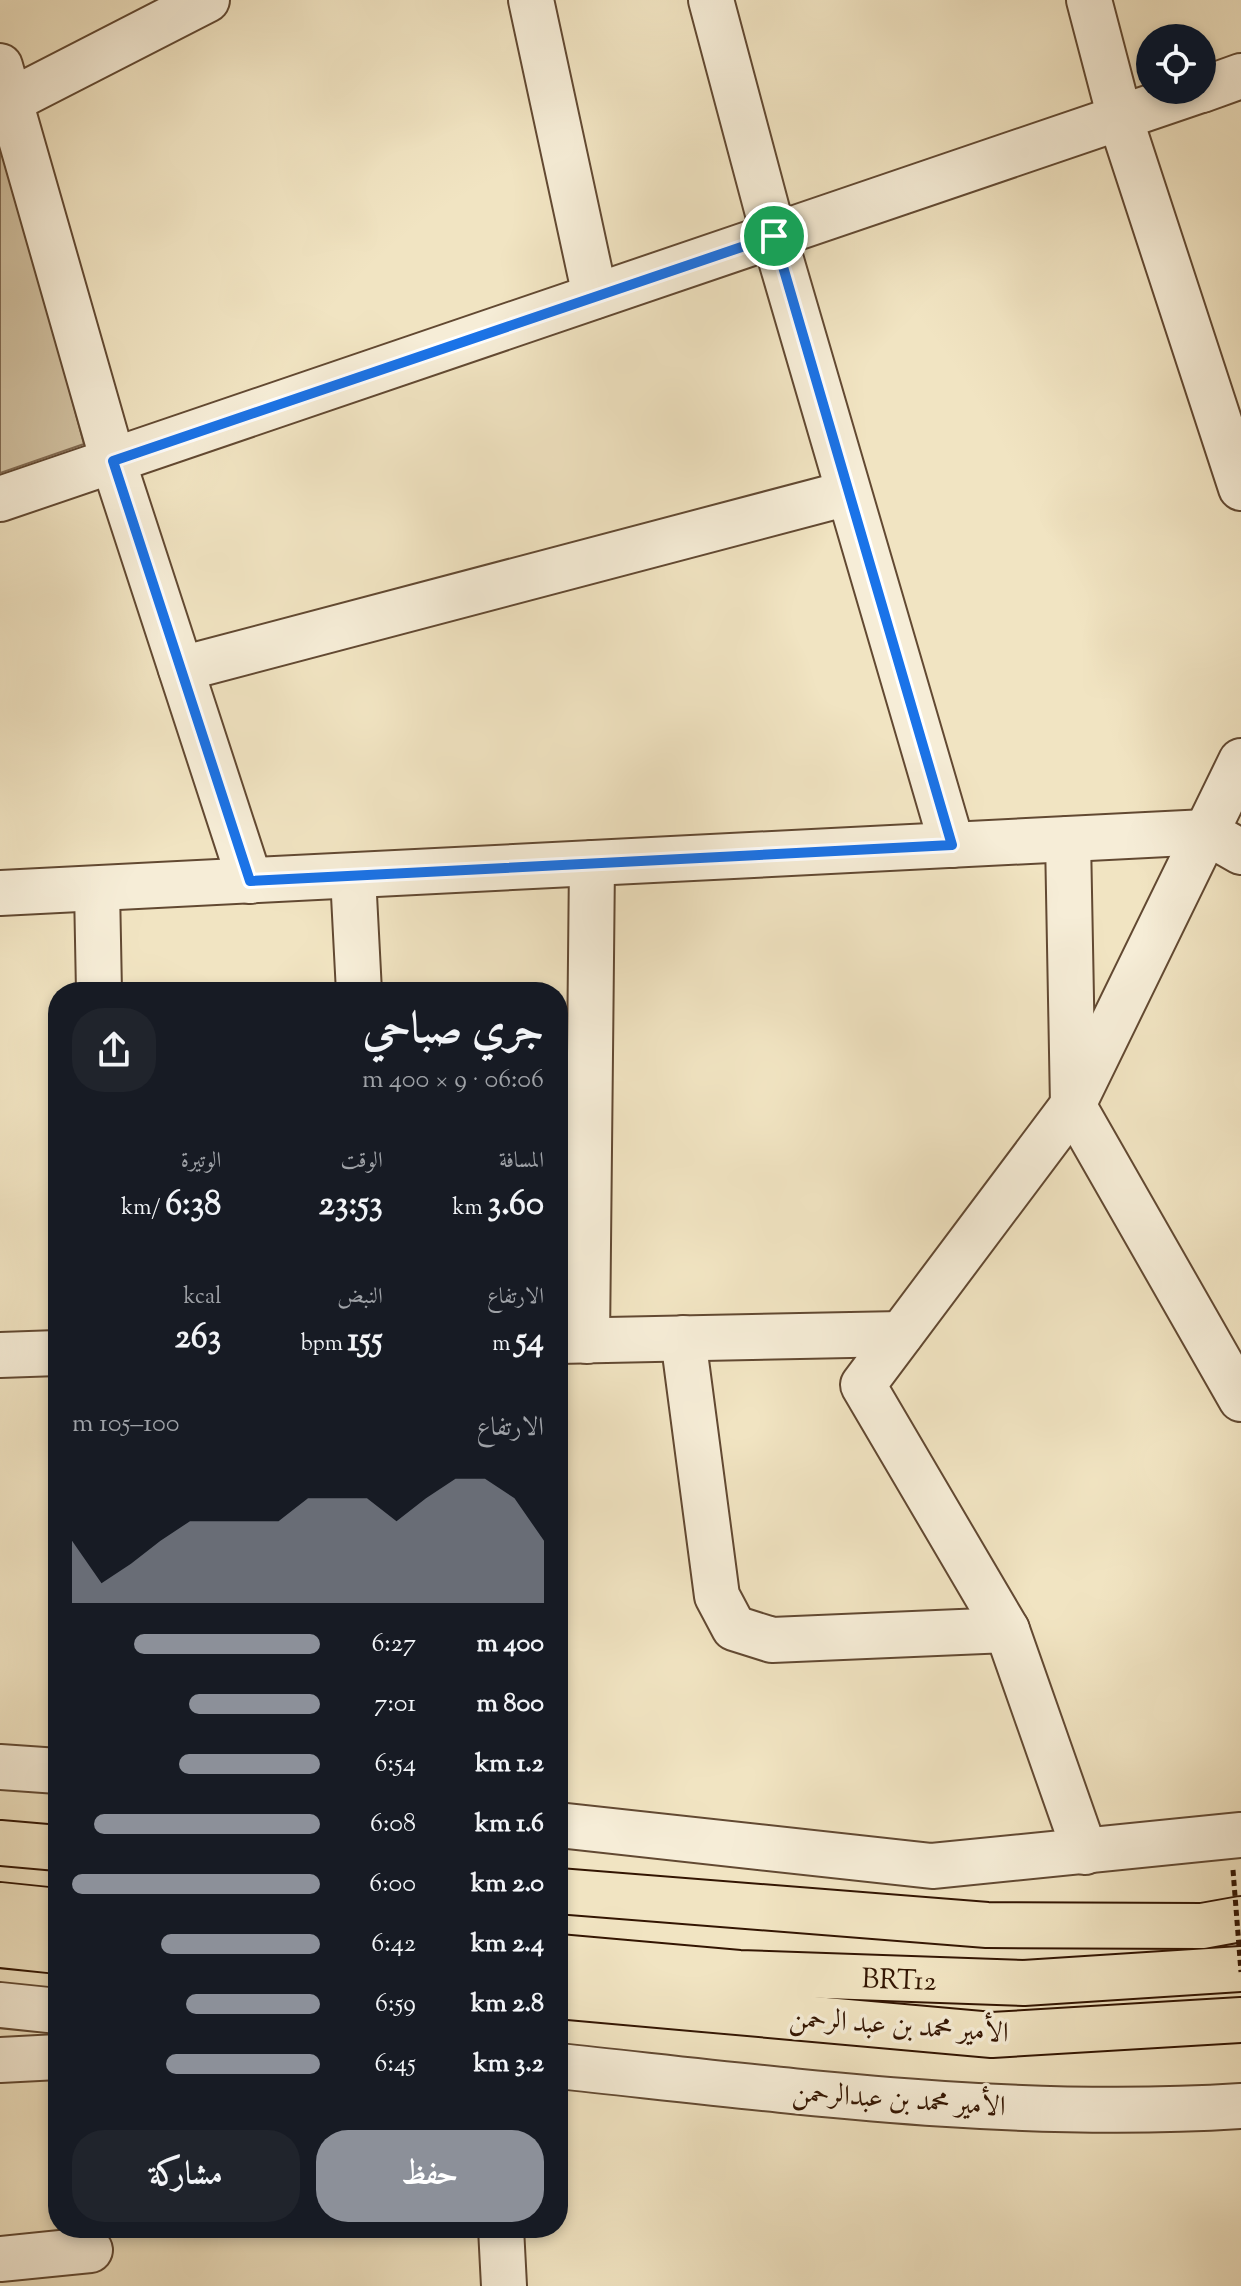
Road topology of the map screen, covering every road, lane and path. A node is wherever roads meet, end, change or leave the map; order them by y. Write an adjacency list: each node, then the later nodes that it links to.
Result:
1 (207, 0): 6 (street)
2 (531, 0): 11 (street)
3 (711, 0): 10 (street)
4 (1089, 0): 9 (street)
5 (1241, 76): 7 (street)
6 (5, 84): 12 (street)
7 (1216, 85)
8 (1161, 104): 9 (street)
9 (1120, 118): 10 (street); 13 (street)
10 (774, 236): 11 (street); 14 (street)
11 (595, 296): 12 (street)
12 (113, 461): 15 (street); 16 (street)
13 (1241, 488)
14 (848, 493): 16 (street); 20 (street)
15 (0, 499)
16 (181, 669): 23 (street)
17 (1241, 761): 19 (street)
18 (1068, 839): 19 (street); 20 (street); 28 (street)
19 (1224, 842): 28 (street)
20 (952, 845): 21 (street)
21 (592, 863): 22 (street); 31 (street)
22 (353, 876): 23 (street); 27 (street)
23 (250, 881): 24 (street)
24 (97, 889): 25 (street); 26 (street)
25 (0, 893)
26 (99, 982)
27 (358, 982)
28 (1073, 1105): 29 (street); 34 (street)
29 (901, 1334): 30 (street); 35 (street)
30 (683, 1338): 31 (street); 35 (street)
31 (572, 1341)
32 (48, 1353): 33 (street)
33 (0, 1355)
34 (1241, 1399)
35 (1007, 1630): 41 (street)
36 (0, 1767): 37 (street)
37 (48, 1770)
38 (568, 1826): 41 (street)
39 (0, 1843): 40 (main road)
40 (48, 1847)
41 (1085, 1852): 42 (street)
42 (1237, 1853): 50 (path, bridge)
43 (568, 1892): 46 (main road)
44 (0, 1905): 45 (main road)
45 (48, 1910)
46 (1241, 1919)
47 (0, 1945): 48 (main road)
48 (48, 1950)
49 (568, 1958): 50 (main road, BRT12)
50 (1241, 1971)
51 (568, 1997): 54 (main road, الأمير محمد بن عبد الرحمن)
52 (0, 2005): 53 (street)
53 (48, 2010)
54 (1241, 2020)
55 (48, 2058): 56 (street)
56 (0, 2060)
57 (568, 2067): 58 (street, الأمير محمد بن عبدالرحمن)
58 (1241, 2106)
59 (502, 2238): 62 (street)
60 (91, 2255): 61 (street)
61 (0, 2259)
62 (504, 2286)

